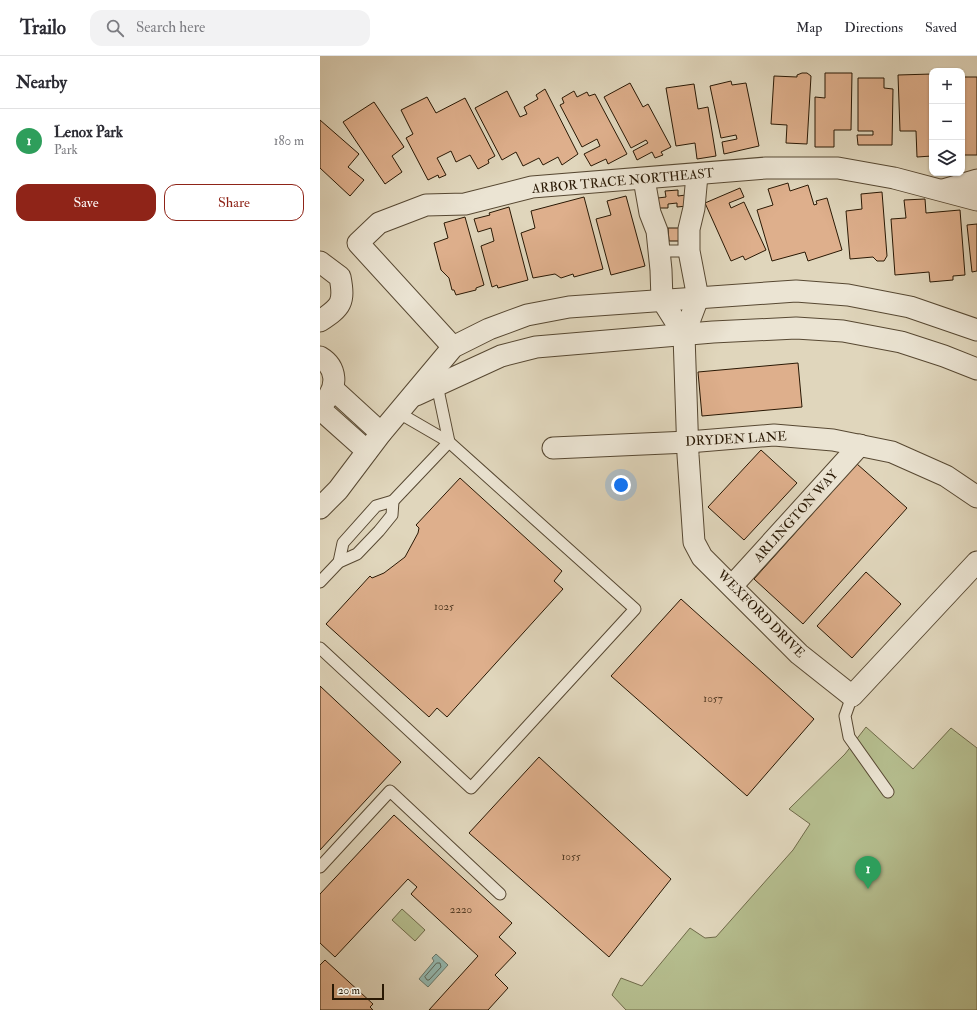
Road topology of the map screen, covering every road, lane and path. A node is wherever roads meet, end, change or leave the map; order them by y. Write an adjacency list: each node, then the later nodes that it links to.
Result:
1 (697, 175): 2 (street, ARBOR TRACE NORTHEAST); 4 (street, ARBOR TRACE NORTHEAST); 7 (street)
2 (644, 179): 6 (street); 14 (street, ARBOR TRACE NORTHEAST)
3 (977, 180): 4 (street)
4 (944, 190): 5 (street, ARBOR TRACE NORTHEAST)
5 (977, 200)
6 (660, 251): 7 (lane); 10 (street)
7 (689, 251): 9 (street)
8 (320, 262): 11 (street)
9 (698, 298): 10 (street); 12 (street); 13 (street)
10 (662, 300): 13 (street); 14 (street)
11 (320, 321)
12 (977, 330)
13 (684, 335): 16 (street); 17 (street); 24 (street, WEXFORD DRIVE)
14 (453, 347): 18 (street)
15 (320, 357): 19 (street)
16 (977, 369)
17 (437, 385): 18 (street); 23 (lane)
18 (412, 396): 21 (street)
19 (326, 397): 22 (street)
20 (320, 409): 27 (street)
21 (399, 413): 22 (street); 23 (lane)
22 (381, 433): 27 (street)
23 (449, 442): 29 (lane); 35 (lane)
24 (688, 442): 25 (street, DRYDEN LANE); 26 (street, DRYDEN LANE); 34 (street, WEXFORD DRIVE)
25 (860, 445): 28 (street, DRYDEN LANE); 34 (street, ARLINGTON WAY)
26 (553, 448)
27 (367, 451): 30 (street)
28 (977, 498)
29 (392, 501): 31 (lane); 31 (lane)
30 (320, 508)
31 (339, 562): 33 (lane)
32 (977, 562): 36 (street)
33 (320, 582)
34 (732, 586): 36 (street, WEXFORD DRIVE)
35 (320, 648)
36 (852, 696): 37 (lane)
37 (888, 792)
38 (320, 867): 39 (lane)
39 (500, 894)

